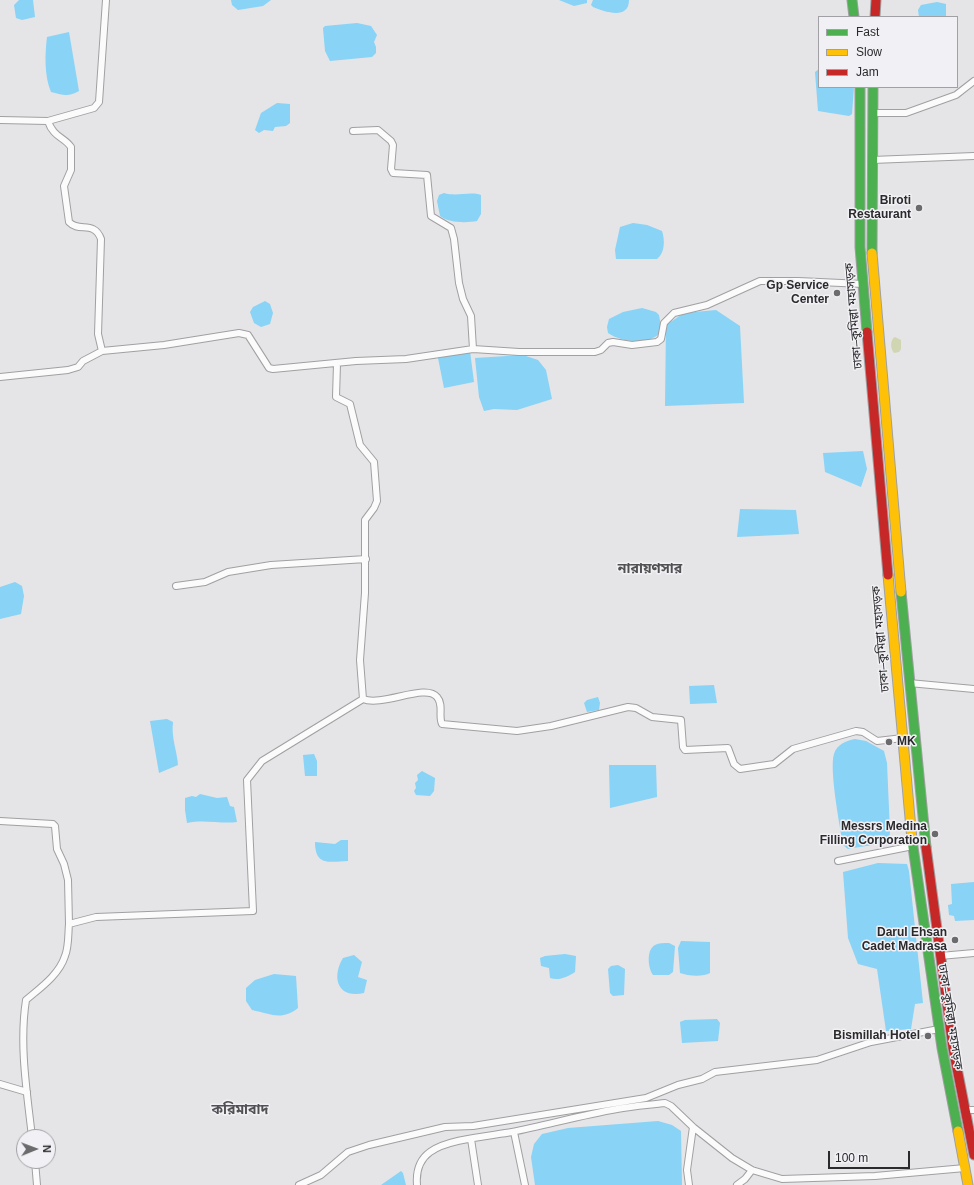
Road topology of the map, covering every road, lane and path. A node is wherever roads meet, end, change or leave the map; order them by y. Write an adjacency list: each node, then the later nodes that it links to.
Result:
1 (106, 0): 11 (street)
2 (852, 0): 4 (highway)
3 (876, 0): 5 (highway)
4 (854, 16)
5 (875, 16)
6 (974, 81): 9 (street)
7 (860, 88): 15 (highway, ঢাকা–কুমিল্লা মহাসড়ক)
8 (872, 88): 9 (highway, ঢাকা–কুমিল্লা মহাসড়ক)
9 (872, 113): 14 (highway, ঢাকা–কুমিল্লা মহাসড়ক)
10 (0, 120): 11 (street)
11 (48, 121): 17 (street)
12 (353, 131): 16 (street)
13 (974, 156): 14 (street)
14 (872, 160): 19 (highway, ঢাকা–কুমিল্লা মহাসড়ক)
15 (863, 284): 16 (street); 20 (highway, ঢাকা–কুমিল্লা মহাসড়ক)
16 (473, 349): 18 (street)
17 (102, 351): 18 (street); 21 (street)
18 (337, 364): 22 (street)
19 (881, 367): 20 (highway); 24 (highway, ঢাকা–কুমিল্লা মহাসড়ক)
20 (871, 368): 27 (highway, ঢাকা–কুমিল্লা মহাসড়ক)
21 (0, 377)
22 (366, 559): 23 (street); 26 (street)
23 (176, 586)
24 (909, 682): 25 (street); 28 (highway, ঢাকা–কুমিল্লা মহাসড়ক)
25 (974, 688)
26 (363, 699): 27 (street); 33 (street)
27 (902, 738): 29 (highway, ঢাকা–কুমিল্লা মহাসড়ক)
28 (921, 804): 29 (highway); 35 (highway, ঢাকা–কুমিল্লা মহাসড়ক)
29 (910, 806): 31 (highway, ঢাকা–কুমিল্লা মহাসড়ক)
30 (0, 821): 33 (street)
31 (913, 846): 32 (street); 36 (highway, ঢাকা–কুমিল্লা মহাসড়ক)
32 (838, 861)
33 (69, 924): 38 (street)
34 (974, 953): 35 (street)
35 (940, 956): 39 (highway, ঢাকা–কুমিল্লা মহাসড়ক)
36 (939, 1029): 45 (highway, ঢাকা–কুমিল্লা মহাসড়ক); 49 (street)
37 (0, 1084): 38 (street)
38 (27, 1092): 41 (street)
39 (970, 1110): 44 (highway, ঢাকা–কুমিল্লা মহাসড়ক)
40 (693, 1127): 42 (street); 47 (street); 53 (street)
41 (31, 1129)
42 (514, 1132): 43 (street); 52 (street)
43 (471, 1138): 50 (street); 51 (street)
44 (974, 1156)
45 (965, 1168): 47 (street); 55 (highway, ঢাকা–কুমিল্লা মহাসড়ক)
46 (36, 1169): 48 (street)
47 (752, 1170): 54 (street)
48 (37, 1185)
49 (299, 1185)
50 (418, 1185)
51 (478, 1185)
52 (525, 1185)
53 (689, 1185)
54 (737, 1185)
55 (968, 1185)

